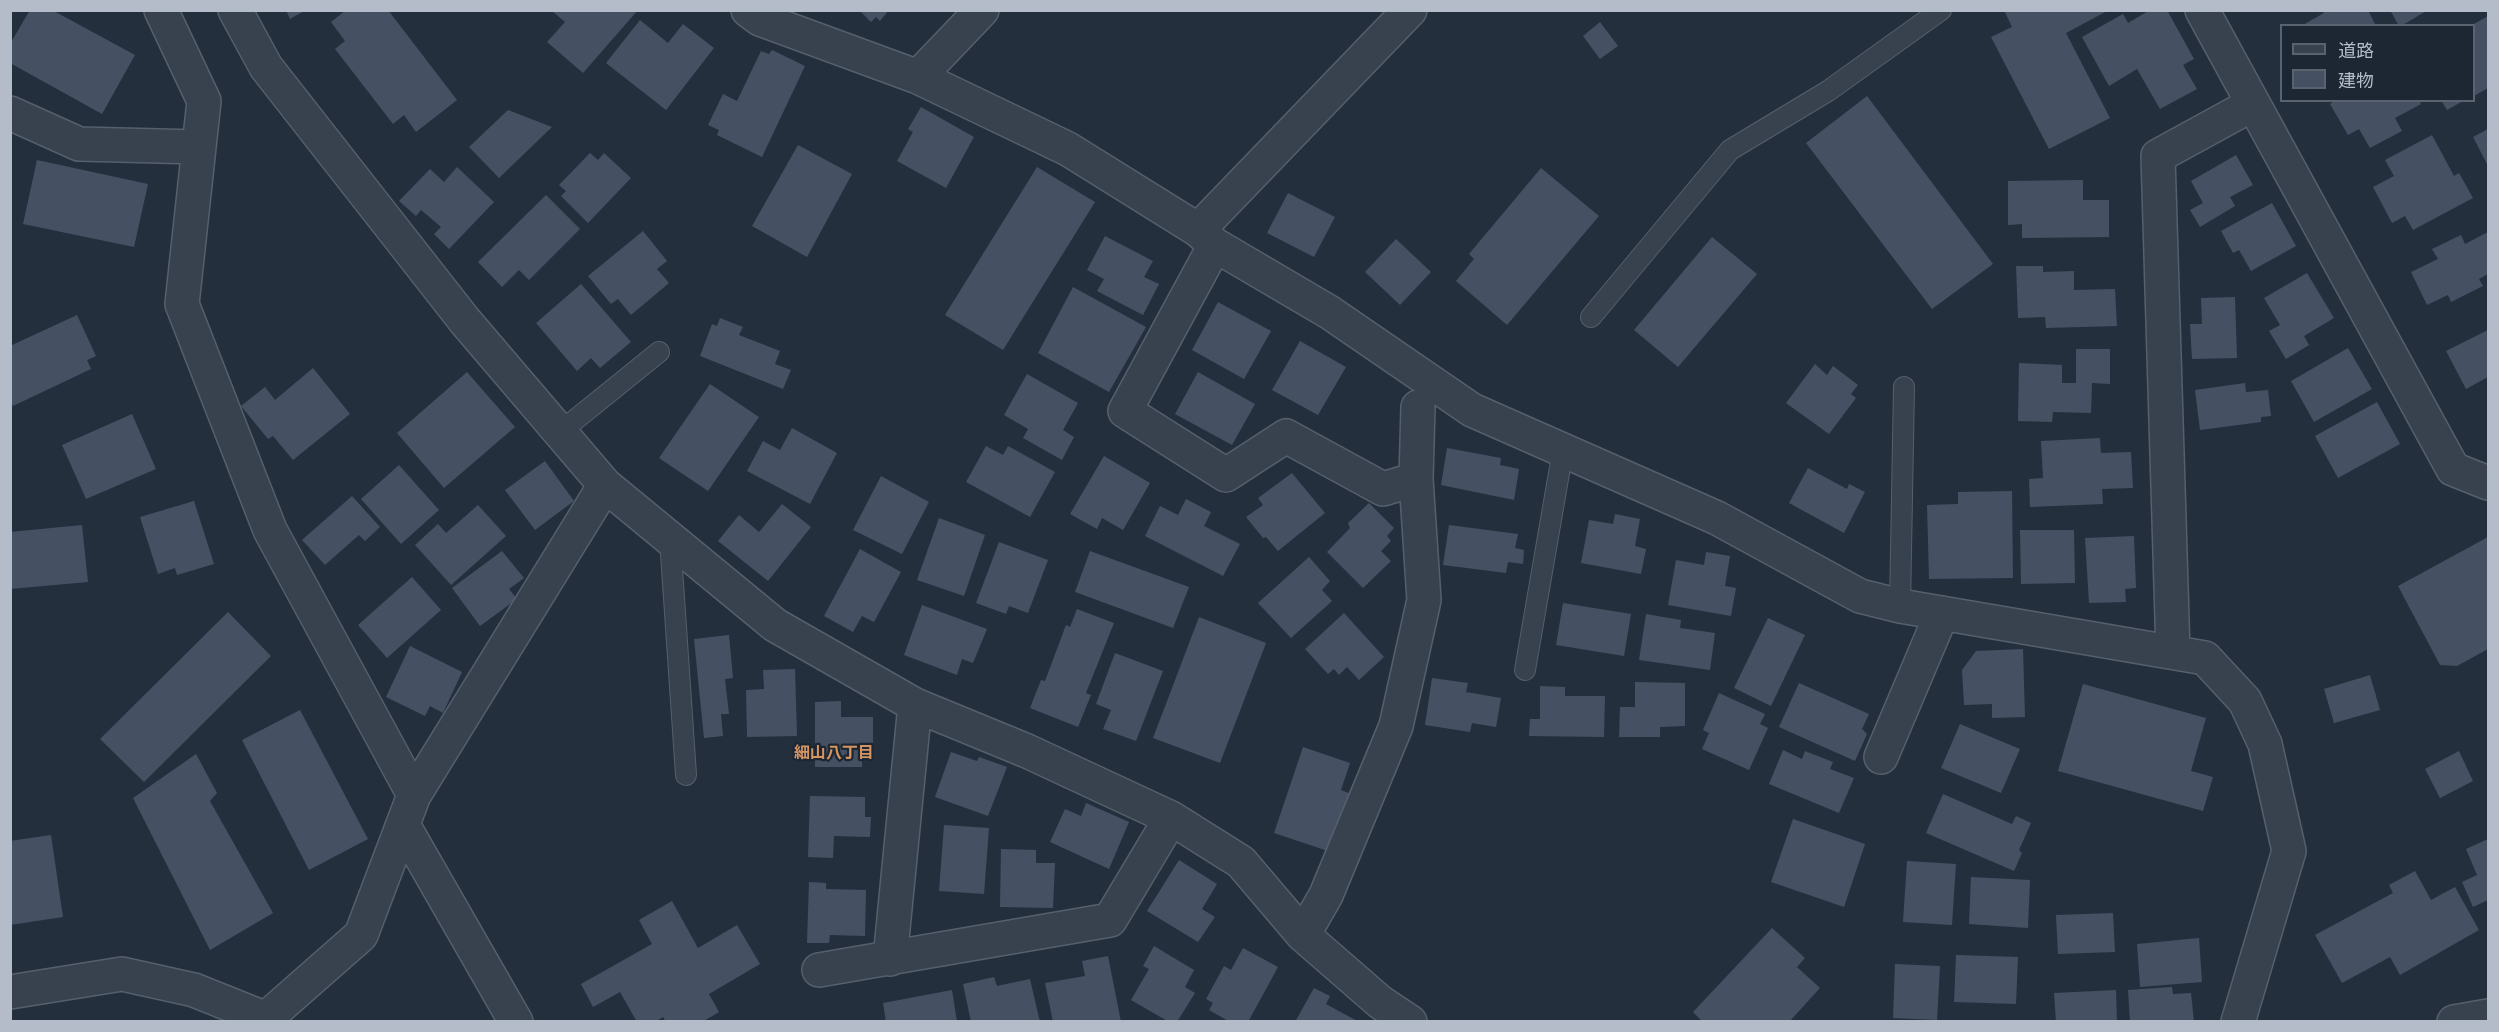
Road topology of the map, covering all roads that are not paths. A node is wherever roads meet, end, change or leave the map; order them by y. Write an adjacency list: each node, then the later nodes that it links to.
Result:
1 (161, 10): 11 (street)
2 (235, 10): 17 (street)
3 (748, 10): 8 (street)
4 (982, 10): 8 (street)
5 (1410, 10): 12 (street)
6 (1941, 10): 13 (lane)
7 (2202, 10): 9 (street)
8 (918, 76): 12 (street)
9 (2253, 104): 20 (street); 25 (street)
10 (10, 113): 11 (street)
11 (199, 147): 30 (street)
12 (1206, 238): 18 (street); 19 (street)
13 (1591, 317)
14 (659, 352): 17 (lane)
15 (1904, 387): 23 (lane)
16 (1418, 407): 19 (street)
17 (560, 432): 21 (street)
18 (1563, 450): 23 (street); 26 (lane)
19 (1416, 479): 32 (street)
20 (2488, 483)
21 (605, 485): 22 (street); 30 (street)
22 (670, 539): 27 (street); 29 (lane)
23 (1900, 606): 24 (street)
24 (1942, 613): 25 (street); 28 (street)
25 (2173, 652): 40 (street)
26 (1525, 670)
27 (915, 705): 31 (street); 33 (street)
28 (1881, 757)
29 (686, 775)
30 (409, 810): 37 (street); 38 (street)
31 (1171, 818): 32 (street); 33 (street)
32 (1303, 935): 39 (street)
33 (890, 959): 34 (street)
34 (819, 970)
35 (10, 992): 37 (street)
36 (2488, 1016): 41 (street)
37 (263, 1020)
38 (516, 1022)
39 (1410, 1022)
40 (2238, 1022)
41 (2454, 1022)

